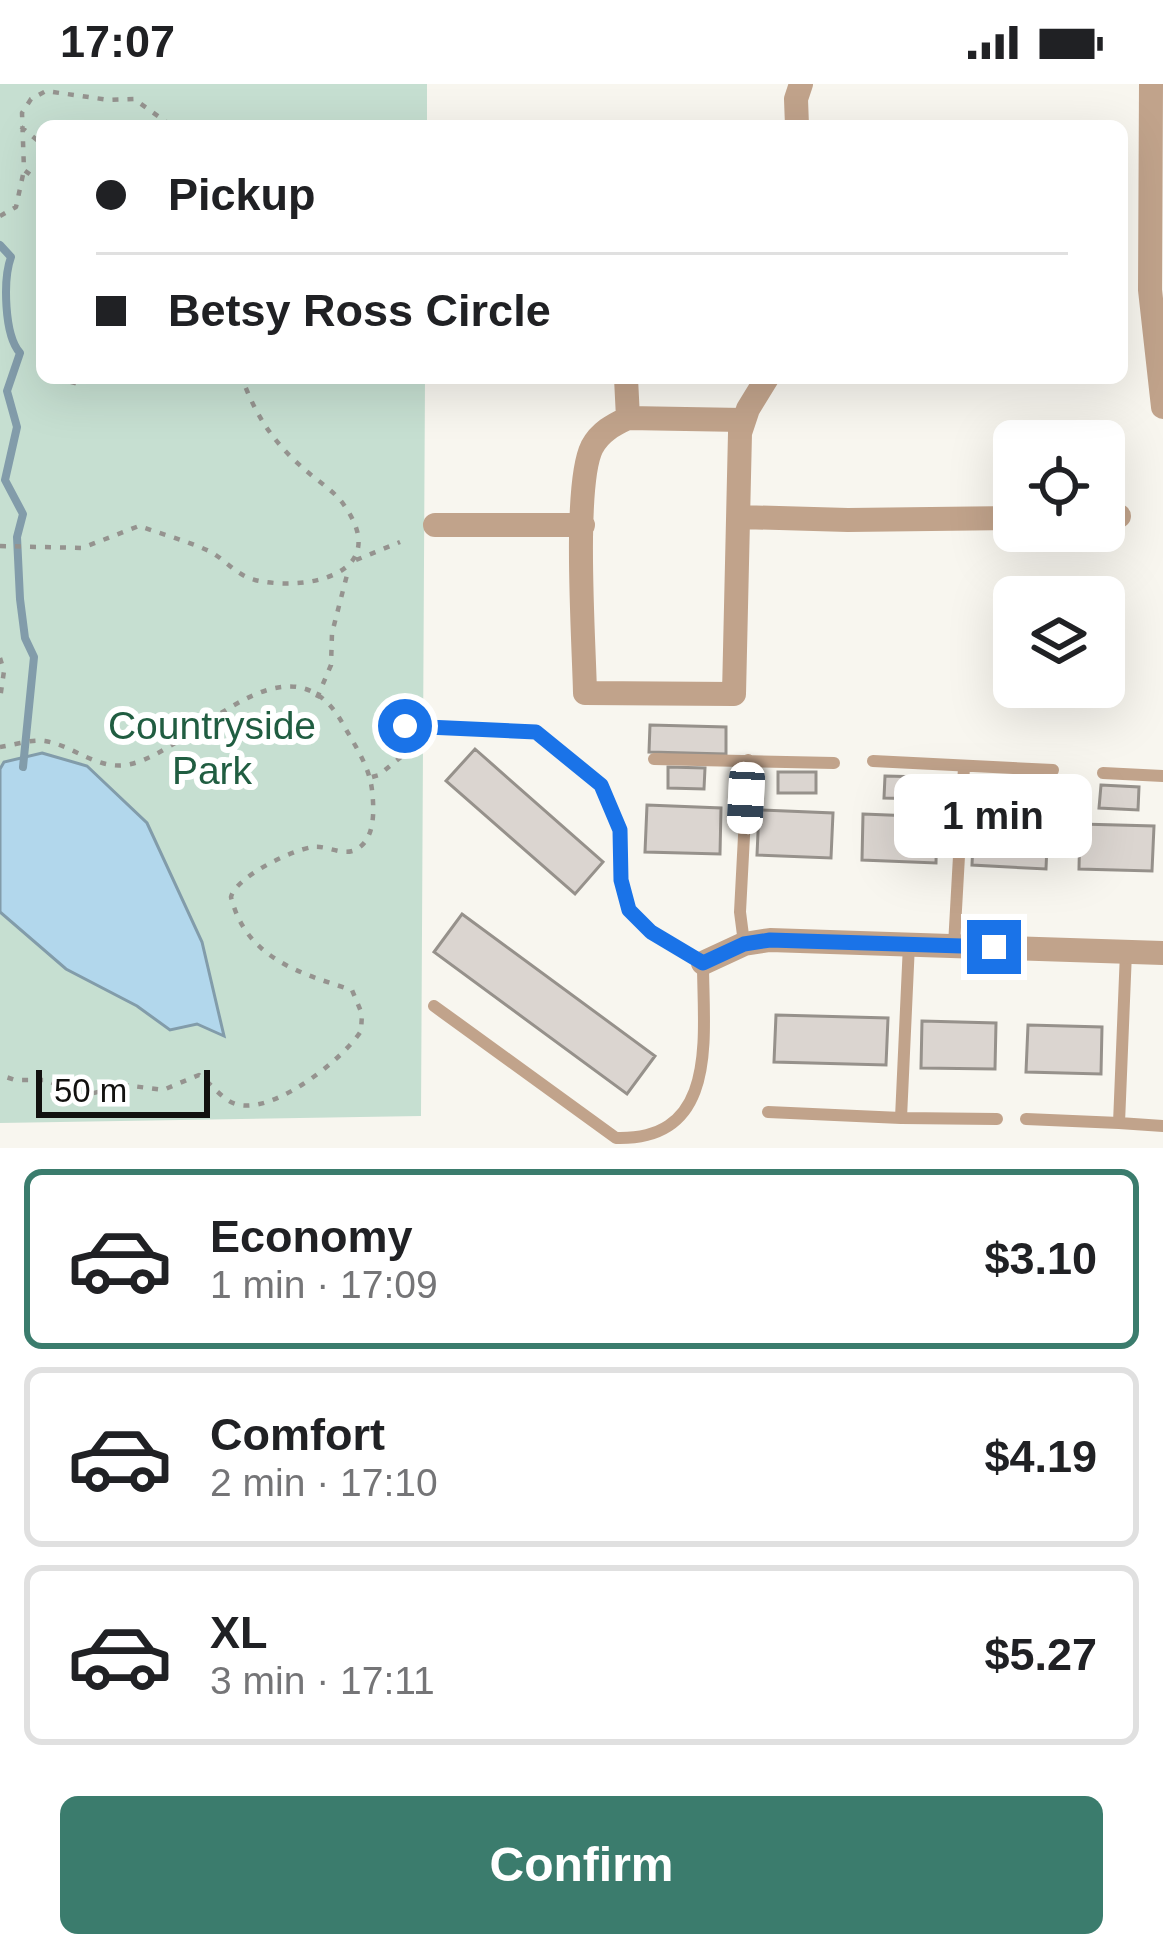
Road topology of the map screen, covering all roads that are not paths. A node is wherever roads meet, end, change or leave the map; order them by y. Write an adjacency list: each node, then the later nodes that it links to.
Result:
1 (801, 84): 4 (street)
2 (1151, 84): 3 (lane); 5 (street)
3 (1163, 84)
4 (797, 120)
5 (1157, 232): 8 (street)
6 (626, 384): 9 (street)
7 (764, 384): 10 (street)
8 (1163, 407)
9 (628, 418): 10 (street); 14 (street)
10 (743, 420): 11 (street)
11 (740, 517): 12 (street); 14 (street)
12 (993, 518)
13 (436, 525): 14 (street)
14 (583, 525)
15 (405, 726): 29 (lane)
16 (654, 759): 17 (lane)
17 (748, 760): 19 (lane); 25 (lane)
18 (873, 761): 20 (lane)
19 (833, 763)
20 (964, 767): 21 (lane); 26 (lane)
21 (1053, 770)
22 (1103, 773): 23 (lane)
23 (1163, 776)
24 (909, 943): 25 (street); 26 (street); 32 (lane)
25 (744, 944): 29 (street)
26 (954, 945): 27 (street)
27 (1126, 952): 28 (street); 35 (lane)
28 (1163, 953)
29 (703, 963): 30 (lane)
30 (434, 1006)
31 (768, 1112): 32 (lane)
32 (901, 1118): 33 (lane)
33 (997, 1119)
34 (1026, 1119): 35 (lane)
35 (1119, 1124): 36 (lane)
36 (1163, 1126)

